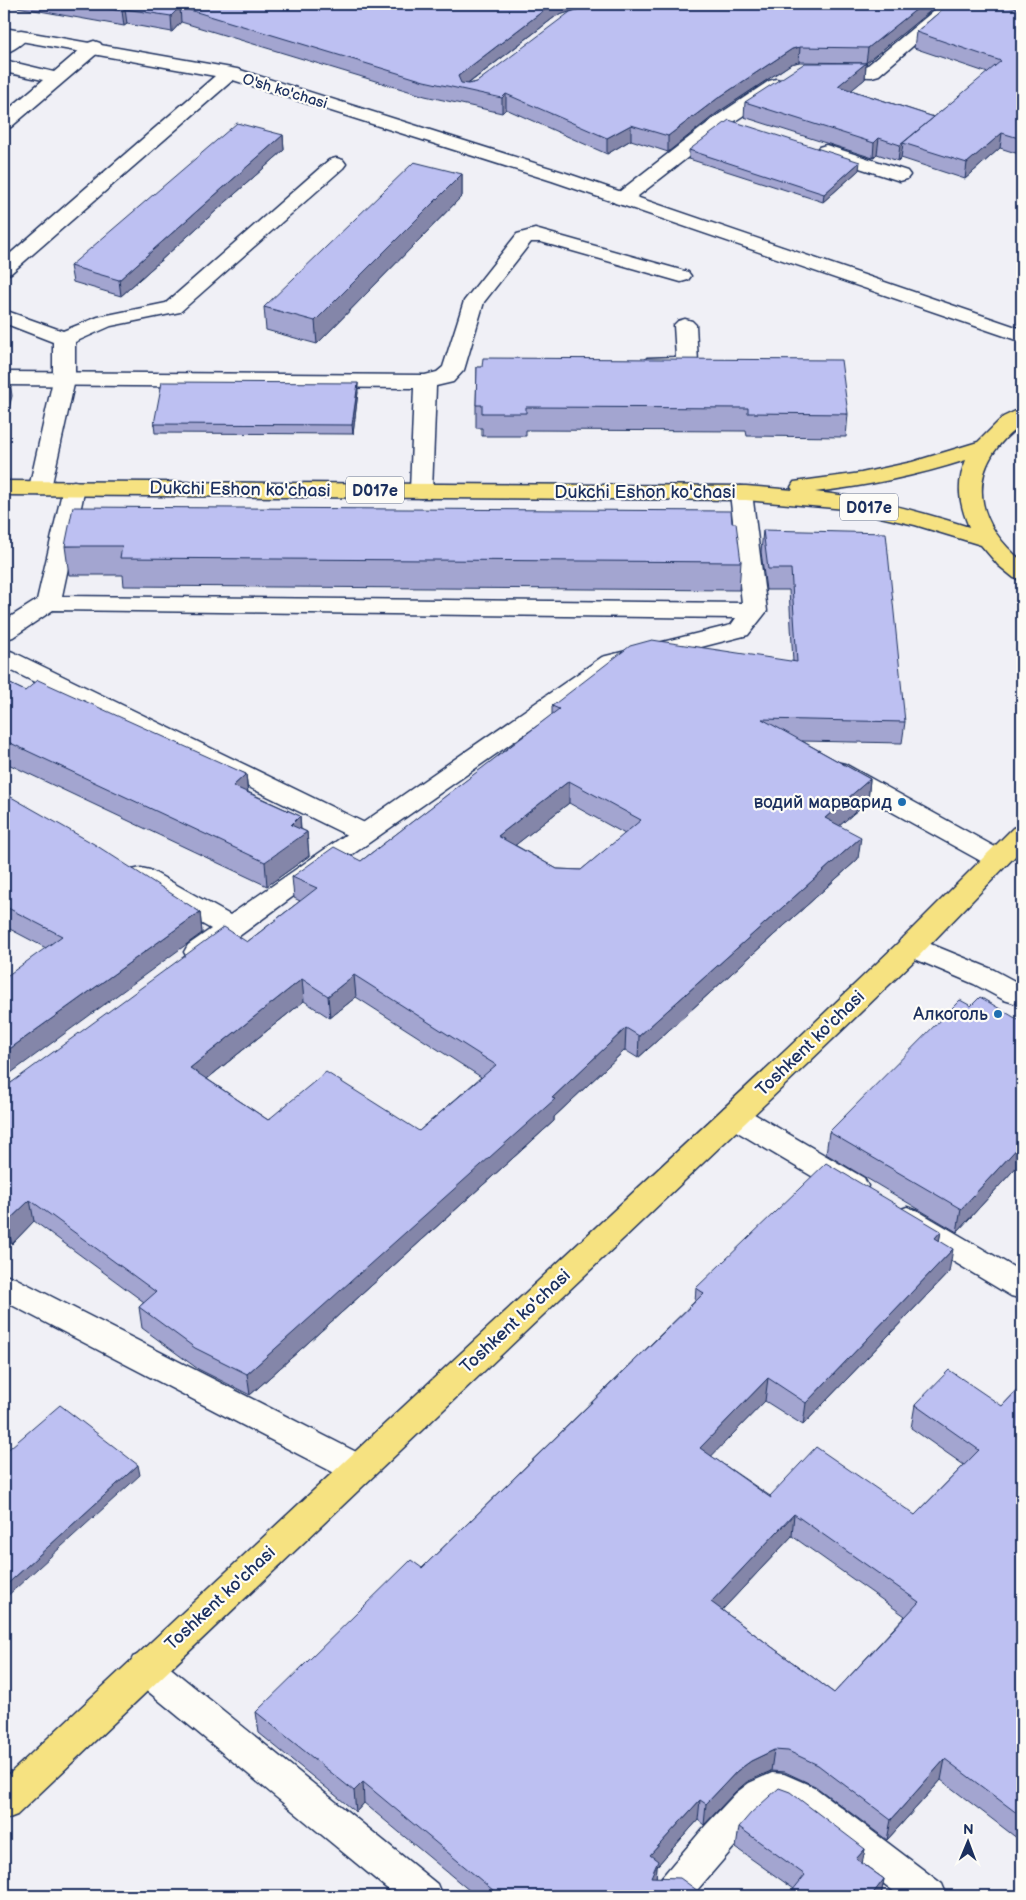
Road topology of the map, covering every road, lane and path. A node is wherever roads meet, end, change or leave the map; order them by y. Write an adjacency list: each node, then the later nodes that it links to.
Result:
1 (953, 4): 12 (street)
2 (12, 34): 3 (street, O'sh ko'chasi); 4 (street)
3 (94, 47): 6 (street, O'sh ko'chasi); 7 (street)
4 (4, 48)
5 (4, 66): 7 (street)
6 (230, 73): 12 (street, O'sh ko'chasi); 13 (street)
7 (57, 78): 8 (street)
8 (4, 123)
9 (808, 146): 11 (street)
10 (336, 164): 18 (street)
11 (900, 175)
12 (622, 199): 17 (street, O'sh ko'chasi)
13 (4, 269)
14 (681, 276): 22 (street)
15 (4, 316): 18 (street)
16 (685, 325): 19 (street)
17 (1022, 336)
18 (64, 339): 21 (street)
19 (639, 362)
20 (4, 379): 21 (street)
21 (64, 380): 22 (street); 26 (street)
22 (426, 382): 28 (street)
23 (1022, 415): 24 (main road, D017e)
24 (982, 448): 29 (main road, D017e); 30 (main road, D017e)
25 (4, 488): 26 (main road, Dukchi Eshon ko'chasi / D017e)
26 (40, 488): 27 (main road, Dukchi Eshon ko'chasi / D017e)
27 (74, 488): 28 (main road, Dukchi Eshon ko'chasi / D017e); 32 (street)
28 (421, 491): 29 (main road, Dukchi Eshon ko'chasi / D017e)
29 (744, 493): 30 (main road, D017e); 33 (street)
30 (988, 540): 31 (main road, D017e)
31 (1022, 573)
32 (48, 603): 33 (street); 34 (street)
33 (756, 612): 37 (street)
34 (4, 632)
35 (4, 657): 37 (street)
36 (814, 758): 39 (street)
37 (364, 833): 41 (street)
38 (1022, 834): 39 (main road, Toshkent ko'chasi)
39 (997, 859): 42 (main road, Toshkent ko'chasi)
40 (122, 866): 41 (street)
41 (231, 928): 43 (street)
42 (911, 946): 44 (street); 45 (main road, Toshkent ko'chasi)
43 (176, 968)
44 (1014, 993)
45 (734, 1116): 46 (street); 48 (main road, Toshkent ko'chasi)
46 (1022, 1287)
47 (8, 1295): 48 (street)
48 (358, 1469): 49 (main road, Toshkent ko'chasi)
49 (145, 1668): 50 (main road, Toshkent ko'chasi); 51 (street)
50 (4, 1803)
51 (424, 1896)
52 (669, 1896): 53 (street)
53 (929, 1896)

